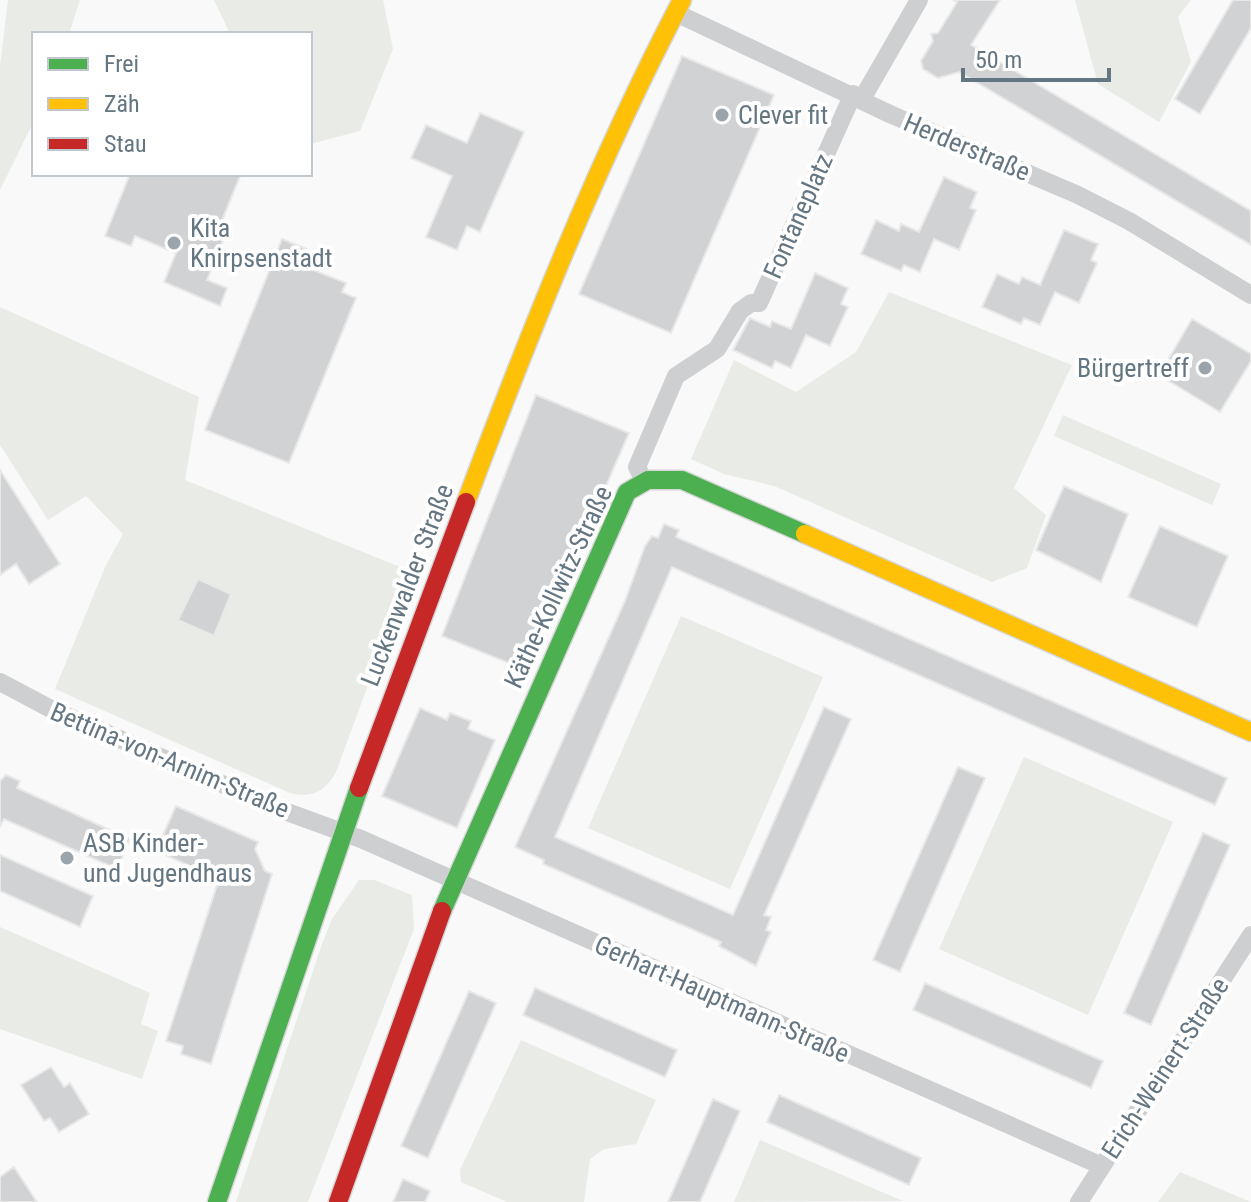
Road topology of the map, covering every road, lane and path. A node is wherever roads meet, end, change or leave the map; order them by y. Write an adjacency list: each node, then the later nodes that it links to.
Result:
1 (919, 0): 3 (street, Fontaneplatz)
2 (679, 6): 3 (street, Herderstraße); 8 (street, Luckenwalder Straße)
3 (858, 97): 4 (street, Herderstraße); 5 (street, Fontaneplatz)
4 (1251, 295)
5 (644, 481): 7 (street, Käthe-Kollwitz-Straße); 9 (street, Käthe-Kollwitz-Straße)
6 (0, 682): 8 (street, Bettina-von-Arnim-Straße)
7 (1251, 732)
8 (342, 831): 9 (street, Gerhart-Hauptmann-Straße); 12 (street, Luckenwalder Straße)
9 (455, 880): 11 (street, Gerhart-Hauptmann-Straße); 13 (street, Käthe-Kollwitz-Straße)
10 (1251, 935): 11 (street, Erich-Weinert-Straße)
11 (1102, 1166): 14 (street, Erich-Weinert-Straße)
12 (217, 1202)
13 (338, 1202)
14 (1079, 1202)

